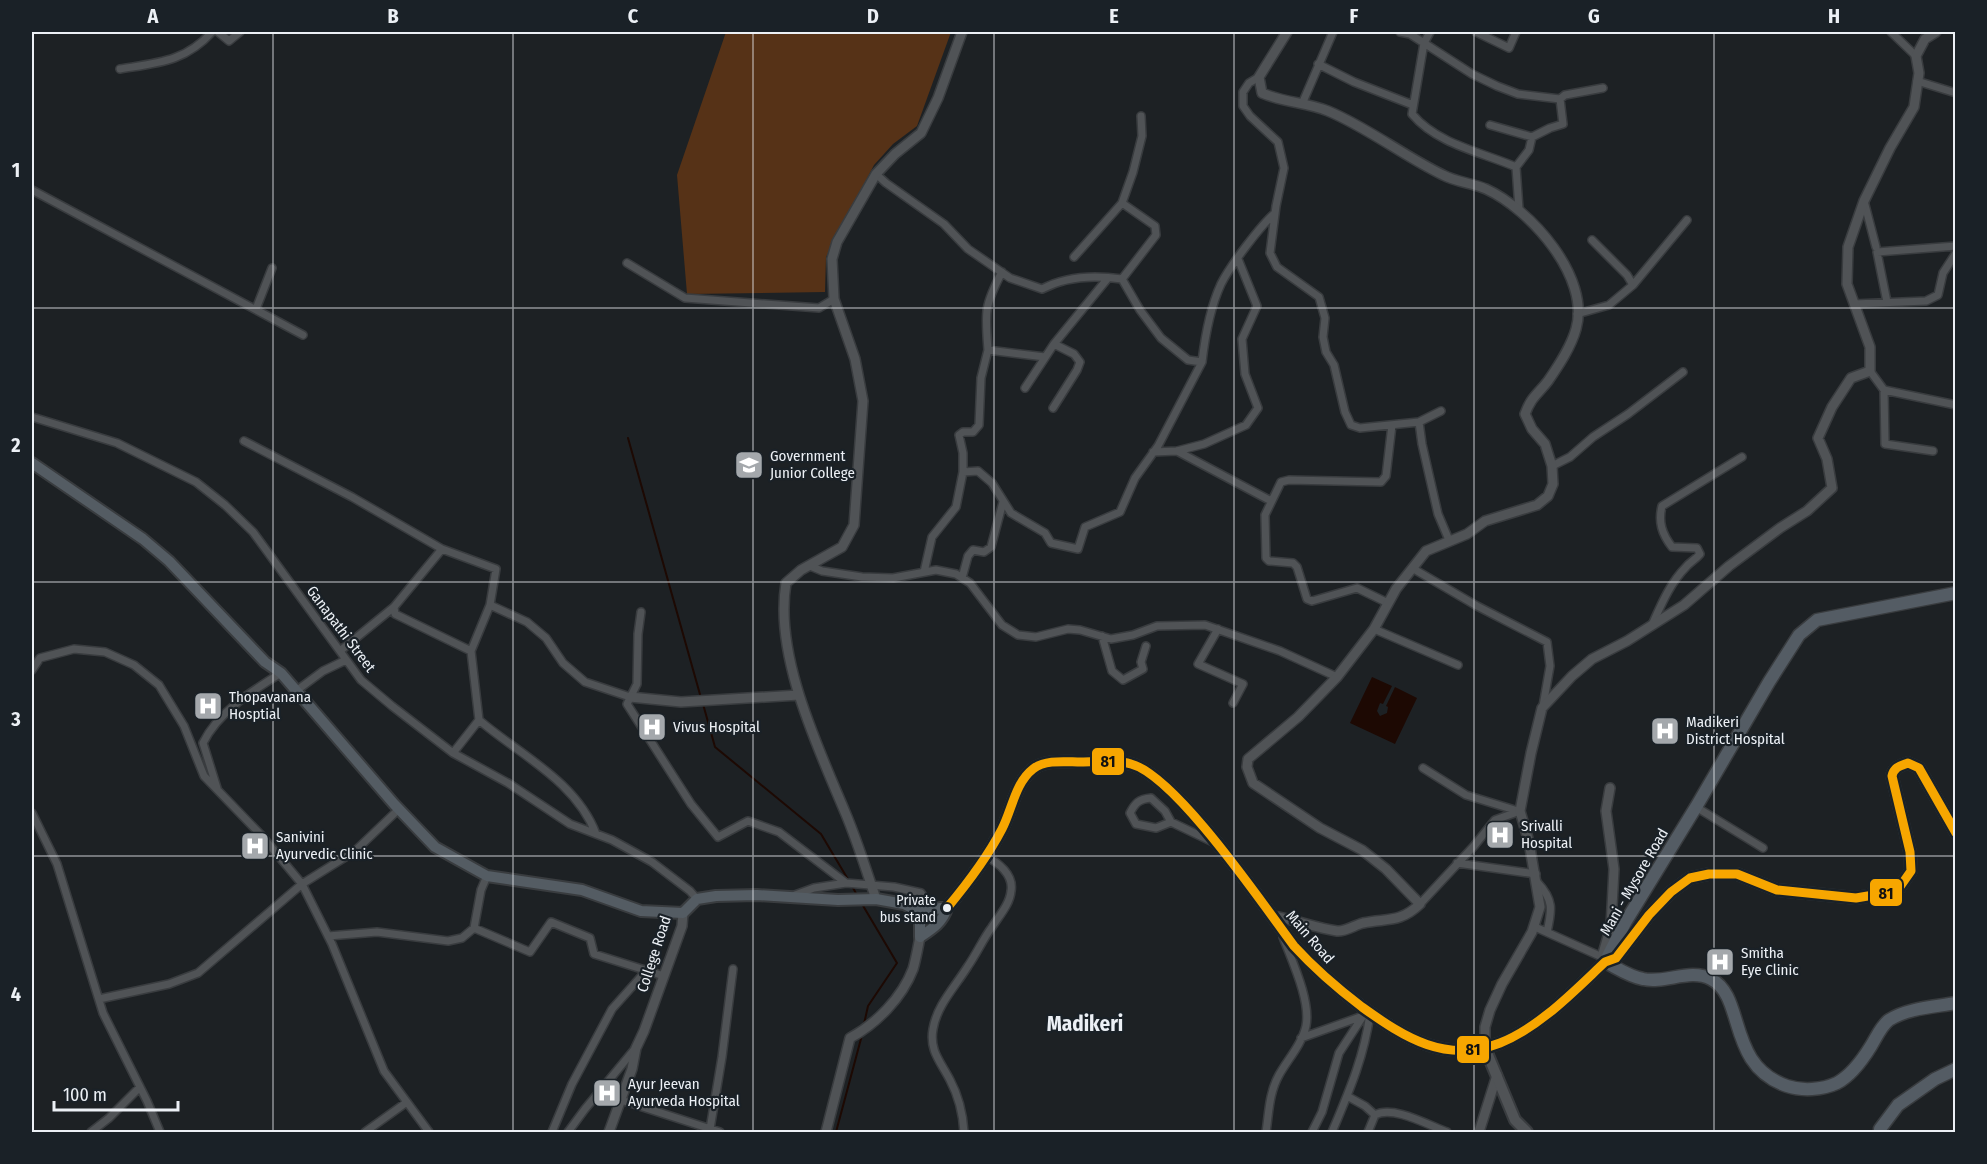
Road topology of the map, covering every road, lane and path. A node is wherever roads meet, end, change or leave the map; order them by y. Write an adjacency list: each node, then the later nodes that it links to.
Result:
1 (212, 32): 16 (street)
2 (218, 32): 3 (street)
3 (240, 32)
4 (962, 32): 28 (street)
5 (1287, 32): 17 (street)
6 (1333, 32): 15 (street)
7 (1400, 32): 13 (street)
8 (1430, 32): 13 (street)
9 (1476, 32): 10 (street)
10 (1516, 32)
11 (1891, 32): 14 (street)
12 (1936, 32): 14 (street)
13 (1424, 44): 21 (street); 23 (street)
14 (1916, 56): 18 (street)
15 (1318, 64): 22 (street); 23 (street)
16 (120, 69)
17 (1259, 77): 22 (street); 33 (street)
18 (1917, 81): 20 (street); 30 (street)
19 (1603, 88): 21 (street)
20 (1956, 93)
21 (1560, 99): 26 (street)
22 (1302, 104): 32 (street)
23 (1413, 105): 27 (street)
24 (1141, 116): 31 (street)
25 (1491, 125): 26 (street)
26 (1532, 137): 27 (street)
27 (1516, 166): 32 (street)
28 (876, 174): 43 (street); 47 (street)
29 (32, 190): 50 (street)
30 (1864, 201): 37 (street); 49 (street)
31 (1122, 203): 39 (street); 45 (street)
32 (1519, 209): 51 (street)
33 (1275, 213): 40 (street); 66 (street)
34 (1687, 220): 46 (street)
35 (1592, 240): 46 (street)
36 (1956, 246): 48 (street)
37 (1876, 247)
38 (1956, 252): 48 (street)
39 (1074, 257)
40 (1238, 259): 56 (street); 68 (street)
41 (627, 263): 47 (street)
42 (272, 268): 50 (street)
43 (1002, 272): 44 (street); 54 (street)
44 (1107, 278): 45 (street); 53 (street)
45 (1122, 279): 56 (street)
46 (1633, 285): 51 (street)
47 (834, 299): 79 (street)
48 (1887, 302): 49 (street)
49 (1854, 304): 57 (street)
50 (256, 309): 52 (street)
51 (1577, 314): 73 (street)
52 (303, 335)
53 (1054, 344): 55 (street); 62 (street)
54 (988, 350): 55 (street); 74 (street)
55 (1046, 357): 59 (street)
56 (1202, 362): 70 (street)
57 (1870, 371): 60 (street); 88 (street)
58 (1683, 372): 73 (street)
59 (1025, 387)
60 (1884, 390): 61 (street); 69 (street)
61 (1956, 405)
62 (1053, 408)
63 (1441, 411): 65 (street)
64 (32, 417): 93 (street, Ganapathi Street)
65 (1419, 422): 66 (street); 77 (street)
66 (1392, 425): 75 (street)
67 (244, 441): 78 (street)
68 (1177, 451): 70 (street); 75 (street)
69 (1933, 451)
70 (1153, 452): 76 (street)
71 (1742, 457): 88 (street)
72 (32, 463): 98 (main road)
73 (1552, 466): 77 (street)
74 (963, 472): 76 (street); 81 (street)
75 (1271, 501): 84 (street)
76 (1004, 502): 82 (street)
77 (1449, 540): 80 (street)
78 (442, 549): 85 (street); 86 (street)
79 (810, 566): 81 (street); 101 (street)
80 (1413, 568): 84 (street); 104 (street)
81 (924, 572): 82 (street)
82 (962, 578): 91 (street)
83 (1956, 593): 110 (highway, Mani - Mysore Road)
84 (1388, 603): 90 (street)
85 (490, 605): 94 (street); 102 (street)
86 (394, 607): 93 (street); 94 (street)
87 (641, 612): 102 (street)
88 (1652, 625): 104 (street)
89 (1218, 629): 91 (street); 99 (street); 103 (street)
90 (1374, 629): 96 (street); 99 (street)
91 (1102, 636): 92 (street)
92 (1146, 646)
93 (340, 651): 95 (street, Ganapathi Street)
94 (471, 651): 105 (street)
95 (346, 660): 100 (street); 106 (street, Ganapathi Street)
96 (1458, 665)
97 (32, 670): 109 (street)
98 (281, 673): 100 (main road); 109 (street)
99 (1337, 677): 129 (street)
100 (296, 691): 111 (main road)
101 (799, 695): 102 (street); 125 (street)
102 (630, 697): 123 (street)
103 (1233, 703)
104 (1542, 708): 112 (street)
105 (478, 720): 106 (street); 116 (street)
106 (453, 753): 116 (street, Ganapathi Street)
107 (1423, 768): 112 (street)
108 (1610, 788): 141 (street)
109 (218, 790): 124 (street)
110 (1696, 807): 118 (street); 141 (highway, Mani - Mysore Road)
111 (399, 810): 121 (main road); 124 (street)
112 (1520, 811): 120 (street); 122 (street)
113 (32, 813): 145 (street)
114 (1171, 822): 114 (street); 117 (street)
115 (1956, 833): 141 (main road, Main Road)
116 (596, 834): 127 (street, Ganapathi Street)
117 (1216, 843): 119 (main road, Main Road); 134 (main road, Main Road)
118 (1763, 848)
119 (986, 857): 130 (main road, Main Road); 168 (street)
120 (1457, 863): 122 (street); 129 (street)
121 (487, 876): 133 (main road); 137 (street)
122 (1536, 878): 136 (street); 138 (street)
123 (846, 883): 125 (street); 126 (street)
124 (302, 884): 139 (street); 145 (street)
125 (872, 885): 128 (street); 131 (street)
126 (790, 897): 127 (main road); 128 (main road)
127 (697, 899): 133 (main road, College Road)
128 (876, 899): 132 (main road)
129 (1420, 904): 134 (street)
130 (947, 908): 131 (main road); 140 (main road, Main Road)
131 (934, 911): 132 (main road)
132 (920, 912): 140 (main road)
133 (683, 913): 144 (street, College Road)
134 (1272, 916): 135 (main road, Main Road)
135 (1279, 926): 147 (main road, Main Road); 148 (street)
136 (1535, 927): 138 (street); 150 (street)
137 (474, 928): 139 (street); 143 (street)
138 (1547, 932): 141 (street)
139 (328, 936): 156 (street)
140 (920, 937): 167 (street)
141 (1604, 960): 146 (highway); 150 (main road, Main Road)
142 (733, 969): 158 (street)
143 (646, 971): 144 (street); 163 (street)
144 (664, 976): 149 (street, College Road)
145 (99, 999): 153 (street)
146 (1956, 1003)
147 (1367, 1015): 148 (street); 150 (main road, Main Road); 154 (street); 170 (street)
148 (1301, 1038): 169 (street)
149 (636, 1048): 155 (street, College Road); 164 (street)
150 (1485, 1048): 152 (main road)
151 (1956, 1070): 176 (highway)
152 (1497, 1075): 174 (street); 175 (main road)
153 (140, 1087): 159 (street); 160 (street)
154 (1347, 1096): 157 (street); 171 (street)
155 (621, 1100): 158 (street); 165 (street, College Road)
156 (407, 1102): 161 (street); 162 (street)
157 (1375, 1115): 172 (street); 173 (street)
158 (710, 1129): 166 (street)
159 (91, 1132)
160 (160, 1132)
161 (365, 1132)
162 (429, 1132)
163 (552, 1132)
164 (568, 1132)
165 (609, 1132)
166 (720, 1132)
167 (826, 1132)
168 (964, 1132)
169 (1266, 1132)
170 (1312, 1132)
171 (1332, 1132)
172 (1368, 1132)
173 (1447, 1132)
174 (1479, 1132)
175 (1527, 1132)
176 (1880, 1132)

